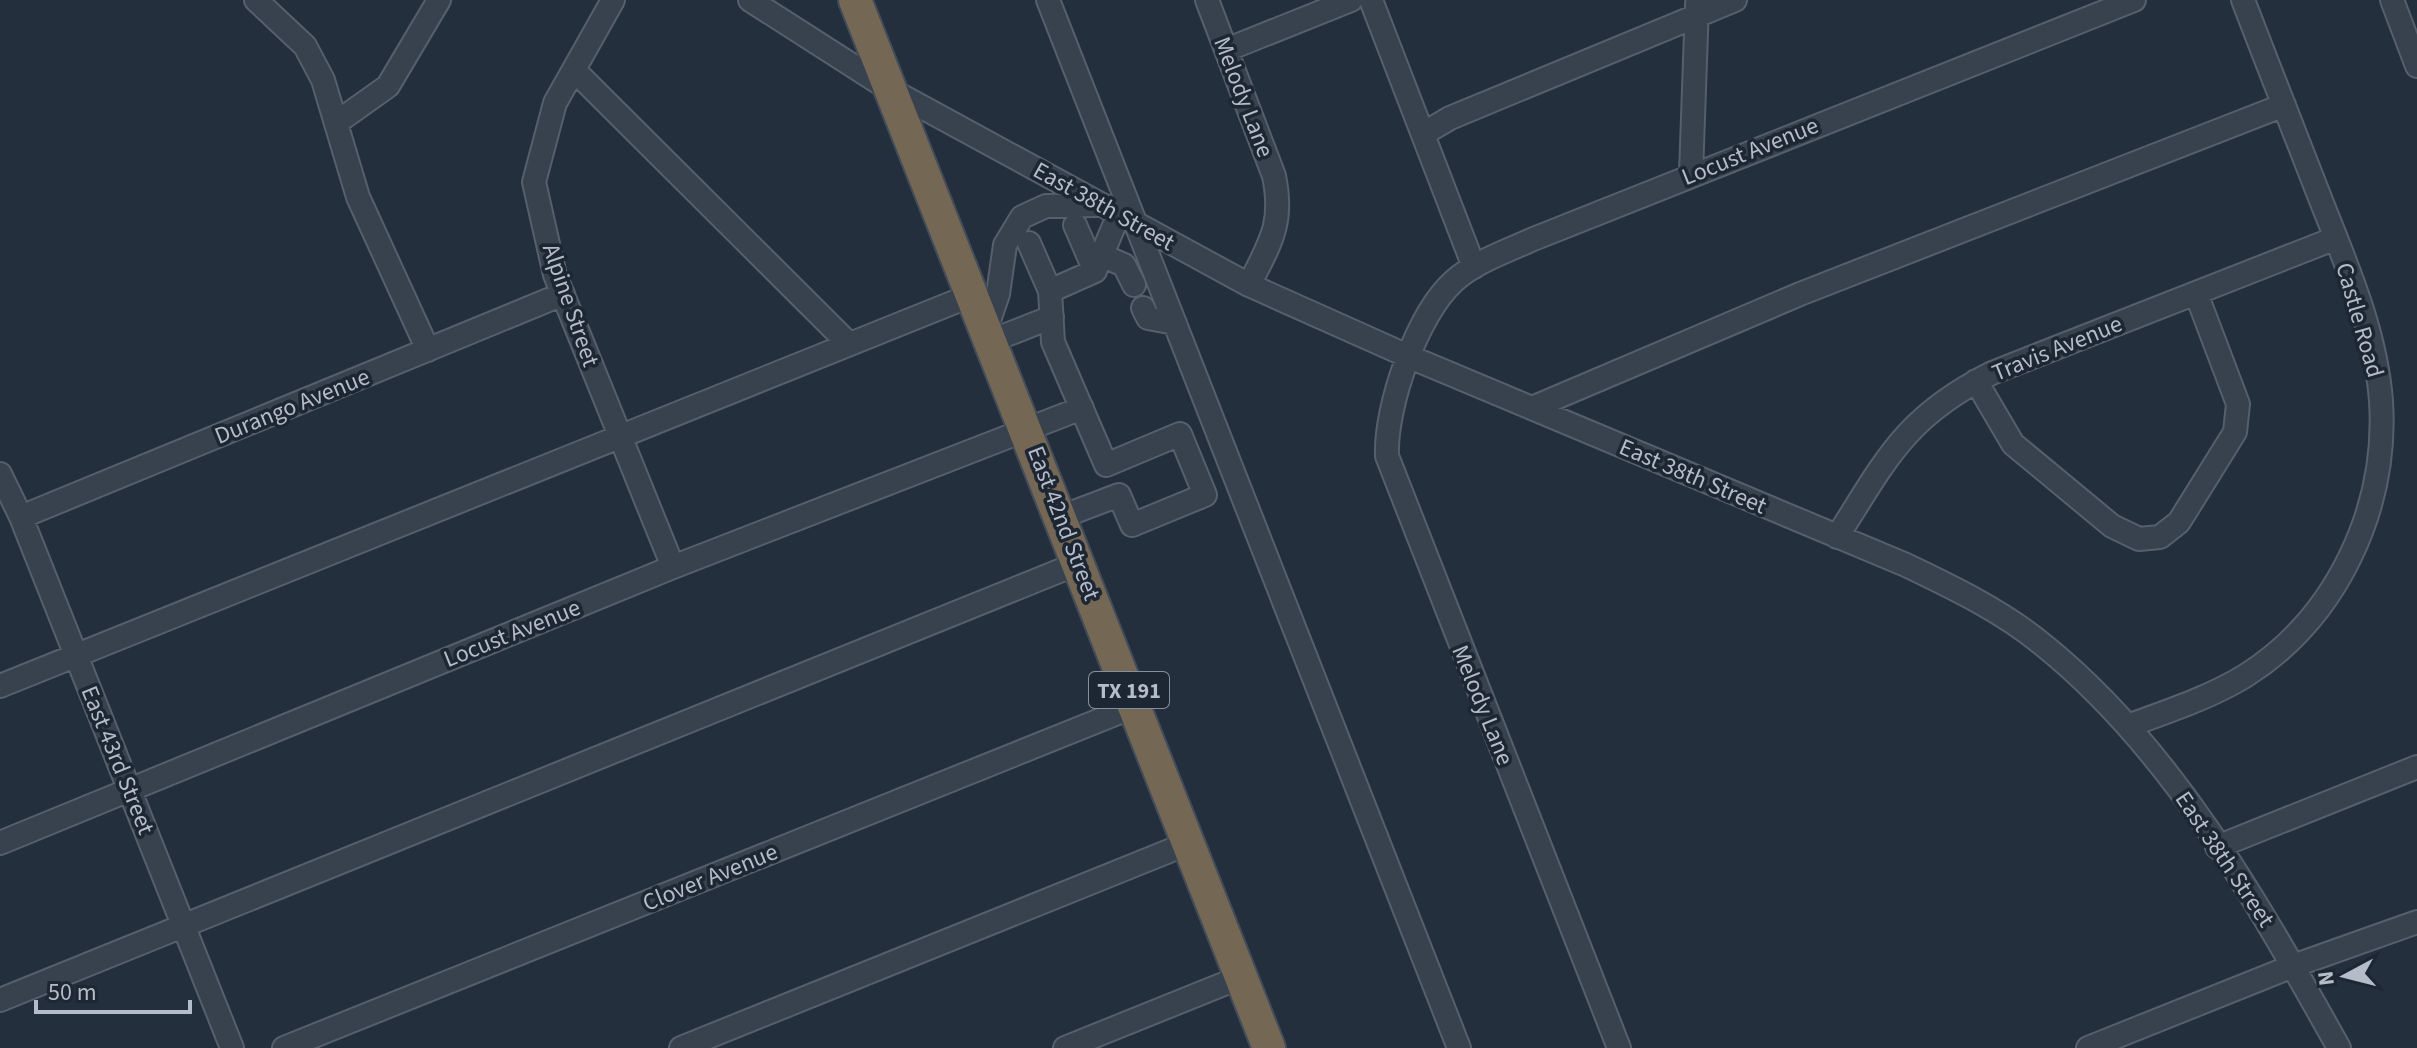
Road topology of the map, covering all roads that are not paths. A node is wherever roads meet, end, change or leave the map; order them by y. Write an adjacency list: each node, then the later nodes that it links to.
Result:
1 (256, 0): 20 (street)
2 (439, 0): 20 (street)
3 (613, 0): 17 (street, Alpine Street)
4 (750, 0): 18 (street, East 38th Street)
5 (855, 0): 18 (highway, East 42nd Street / TX 191)
6 (1048, 0): 23 (street)
7 (1207, 0): 15 (street, Melody Lane)
8 (1351, 0): 15 (street)
9 (1371, 0): 21 (street)
10 (1735, 0): 14 (street)
11 (2134, 0): 22 (street, Locust Avenue)
12 (2243, 0): 19 (street, Castle Road)
13 (2392, 0): 16 (street)
14 (1697, 7): 21 (street); 22 (street)
15 (1226, 50): 30 (street, Melody Lane)
16 (2417, 66)
17 (574, 70): 33 (street, Alpine Street); 39 (street)
18 (889, 89): 23 (street, East 38th Street); 34 (highway, East 42nd Street / TX 191)
19 (2284, 105): 25 (street, Castle Road); 44 (street)
20 (336, 123): 40 (street)
21 (1423, 134): 29 (street)
22 (1691, 174): 29 (street, Locust Avenue)
23 (1119, 214): 27 (street); 28 (street); 30 (street, East 38th Street); 38 (street)
24 (1075, 225): 28 (street)
25 (2336, 238): 32 (street, Travis Avenue); 60 (street, Castle Road)
26 (1029, 243): 31 (street)
27 (1150, 260): 35 (street); 37 (street)
28 (1098, 263): 31 (street); 35 (street)
29 (1474, 267): 41 (street, Locust Avenue)
30 (1249, 285): 41 (street, East 38th Street)
31 (1050, 291): 36 (street)
32 (2196, 293): 42 (street, Travis Avenue); 42 (street)
33 (563, 294): 40 (street, Durango Avenue); 48 (street, Alpine Street)
34 (972, 295): 38 (highway, East 42nd Street / TX 191); 39 (street)
35 (1138, 296): 37 (street)
36 (1052, 317): 38 (street); 43 (street)
37 (1175, 323): 45 (street)
38 (988, 335): 46 (highway, East 42nd Street / TX 191)
39 (849, 344): 48 (street)
40 (428, 350): 52 (street, Durango Avenue)
41 (1410, 357): 44 (street, East 38th Street); 77 (street, Melody Lane)
42 (1976, 381): 54 (street, Travis Avenue)
43 (1082, 408): 46 (street, Locust Avenue); 49 (street)
44 (1532, 408): 54 (street, East 38th Street)
45 (1213, 420): 47 (street); 76 (street)
46 (1027, 429): 53 (highway, East 42nd Street / TX 191); 56 (street, Locust Avenue)
47 (1180, 434): 49 (street); 51 (street)
48 (620, 436): 56 (street, Alpine Street); 57 (street)
49 (1106, 465): 51 (street)
50 (0, 474): 52 (street, East 43rd Street)
51 (1119, 495): 53 (street)
52 (21, 517): 57 (street, East 43rd Street)
53 (1061, 517): 55 (highway, East 42nd Street / TX 191)
54 (1837, 537): 60 (street, East 38th Street)
55 (1079, 563): 59 (highway, East 42nd Street / TX 191); 67 (street)
56 (673, 567): 62 (street, Locust Avenue)
57 (77, 657): 58 (street); 62 (street, East 43rd Street)
58 (0, 686)
59 (1135, 706): 64 (highway, East 42nd Street / TX 191); 72 (street, Clover Avenue)
60 (2128, 726): 65 (street, East 38th Street)
61 (2417, 767): 65 (street)
62 (130, 791): 63 (street, Locust Avenue); 67 (street, East 43rd Street)
63 (0, 843)
64 (1189, 843): 69 (highway, East 42nd Street / TX 191); 73 (street)
65 (2217, 847): 68 (street, East 38th Street)
66 (2417, 922): 68 (street)
67 (184, 927): 70 (street); 71 (street, East 43rd Street)
68 (2293, 966): 78 (street); 79 (street, East 38th Street)
69 (1241, 977): 74 (street); 75 (highway, East 42nd Street / TX 191)
70 (0, 1000)
71 (232, 1048)
72 (284, 1048)
73 (681, 1048)
74 (1065, 1048)
75 (1269, 1048)
76 (1459, 1048)
77 (1619, 1048)
78 (2088, 1048)
79 (2339, 1048)

